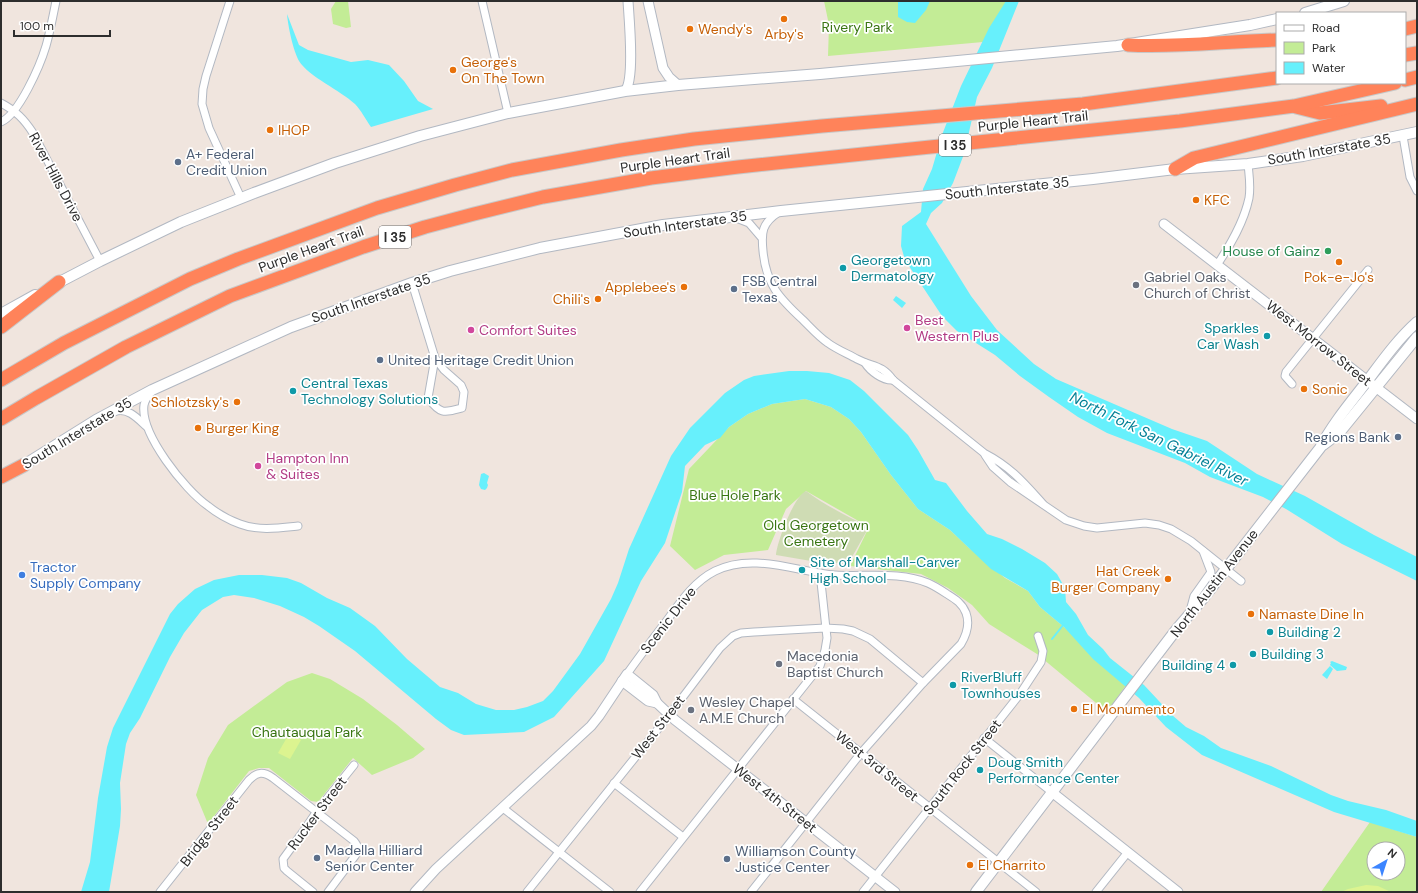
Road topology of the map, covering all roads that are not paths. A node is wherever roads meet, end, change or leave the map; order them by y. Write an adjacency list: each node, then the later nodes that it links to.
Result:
1 (56, 1): 24 (street)
2 (230, 1): 32 (street)
3 (482, 1): 25 (street)
4 (628, 1): 20 (street)
5 (648, 1): 19 (street)
6 (1344, 1): 7 (main road)
7 (1308, 12)
8 (1276, 19): 12 (main road)
9 (1417, 26): 10 (highway)
10 (1406, 29)
11 (1276, 40): 12 (highway)
12 (1122, 46): 19 (main road)
13 (1417, 53): 14 (highway)
14 (1406, 55)
15 (1417, 77): 17 (highway)
16 (1276, 78): 48 (highway, Purple Heart Trail / I 35)
17 (1406, 80)
18 (1391, 84): 23 (highway, Purple Heart Trail / I 35)
19 (678, 85): 20 (main road)
20 (625, 91): 25 (main road)
21 (1, 103): 24 (street, River Hills Drive)
22 (1415, 105): 23 (highway); 30 (highway)
23 (1294, 106): 54 (highway, Purple Heart Trail / I 35)
24 (15, 111): 26 (street); 37 (street, River Hills Drive)
25 (508, 114): 32 (main road)
26 (1, 122)
27 (1417, 132): 28 (main road, South Interstate 35)
28 (1403, 136): 29 (main road, South Interstate 35); 31 (street)
29 (1248, 164): 30 (main road, South Interstate 35); 38 (street)
30 (1175, 169): 33 (main road, South Interstate 35)
31 (1417, 191)
32 (241, 198): 37 (main road)
33 (781, 211): 34 (main road, South Interstate 35); 36 (street)
34 (732, 217): 36 (street); 41 (main road, South Interstate 35)
35 (1164, 224): 38 (street, West Morrow Street)
36 (761, 237): 62 (street)
37 (100, 261): 40 (main road)
38 (1218, 264): 46 (street, West Morrow Street)
39 (1368, 270): 46 (street)
40 (59, 282): 42 (main road); 44 (highway)
41 (412, 283): 47 (street); 52 (main road, South Interstate 35)
42 (1, 314)
43 (1417, 322): 49 (main road, North Austin Avenue)
44 (1, 327)
45 (1417, 337): 51 (main road, North Austin Avenue)
46 (1313, 338): 49 (street, West Morrow Street); 50 (street)
47 (434, 358): 47 (street)
48 (1, 380)
49 (1367, 380): 51 (street, West Morrow Street); 57 (main road, North Austin Avenue)
50 (1292, 384)
51 (1376, 387): 55 (street, West Morrow Street); 57 (main road, North Austin Avenue)
52 (152, 390): 53 (main road, South Interstate 35); 56 (street)
53 (112, 411): 56 (street); 58 (main road, South Interstate 35)
54 (1, 419)
55 (1417, 419)
56 (148, 427): 61 (street)
57 (1320, 448): 63 (main road, North Austin Avenue)
58 (24, 465): 59 (highway); 60 (main road, South Interstate 35)
59 (1, 477)
60 (1, 481)
61 (298, 526)
62 (1203, 551): 63 (street); 66 (street)
63 (1226, 568): 65 (street); 66 (main road, North Austin Avenue)
64 (820, 573): 67 (street); 69 (street, Scenic Drive); 70 (street, Scenic Drive)
65 (1241, 581)
66 (1188, 617): 78 (main road, North Austin Avenue)
67 (825, 628): 70 (street, West Street); 71 (street); 72 (street, West Street)
68 (1038, 636): 73 (street, South Rock Street)
69 (624, 678): 72 (street, West 4th Street); 79 (street, Scenic Drive)
70 (923, 683): 74 (street, Scenic Drive)
71 (793, 700): 74 (street, West 3rd Street); 76 (street)
72 (670, 714): 76 (street, West 4th Street); 77 (street, West Street)
73 (984, 738): 78 (street); 80 (street, South Rock Street)
74 (861, 753): 80 (street, West 3rd Street); 82 (street, Scenic Drive)
75 (354, 765): 81 (street, Rucker Street)
76 (738, 768): 82 (street, West 4th Street); 83 (street)
77 (614, 783): 83 (street); 84 (street, West Street)
78 (1053, 792): 85 (street); 86 (main road, North Austin Avenue)
79 (502, 808): 84 (street); 91 (street, Scenic Drive)
80 (929, 808): 86 (street, West 3rd Street); 87 (street, South Rock Street)
81 (317, 811): 88 (street, Bridge Street); 89 (street, Rucker Street); 90 (street)
82 (806, 822): 87 (street, West 4th Street); 95 (street, Scenic Drive)
83 (683, 837): 94 (street)
84 (559, 852): 92 (street, West Street); 93 (street)
85 (1128, 852): 100 (street); 101 (street)
86 (998, 863): 98 (main road, North Austin Avenue); 99 (street, West 3rd Street)
87 (876, 877): 96 (street, South Rock Street); 97 (street, West 4th Street)
88 (164, 891)
89 (313, 892)
90 (328, 892)
91 (415, 892)
92 (527, 892)
93 (610, 892)
94 (640, 892)
95 (751, 892)
96 (863, 892)
97 (894, 892)
98 (976, 892)
99 (1036, 892)
100 (1096, 892)
101 (1178, 892)

